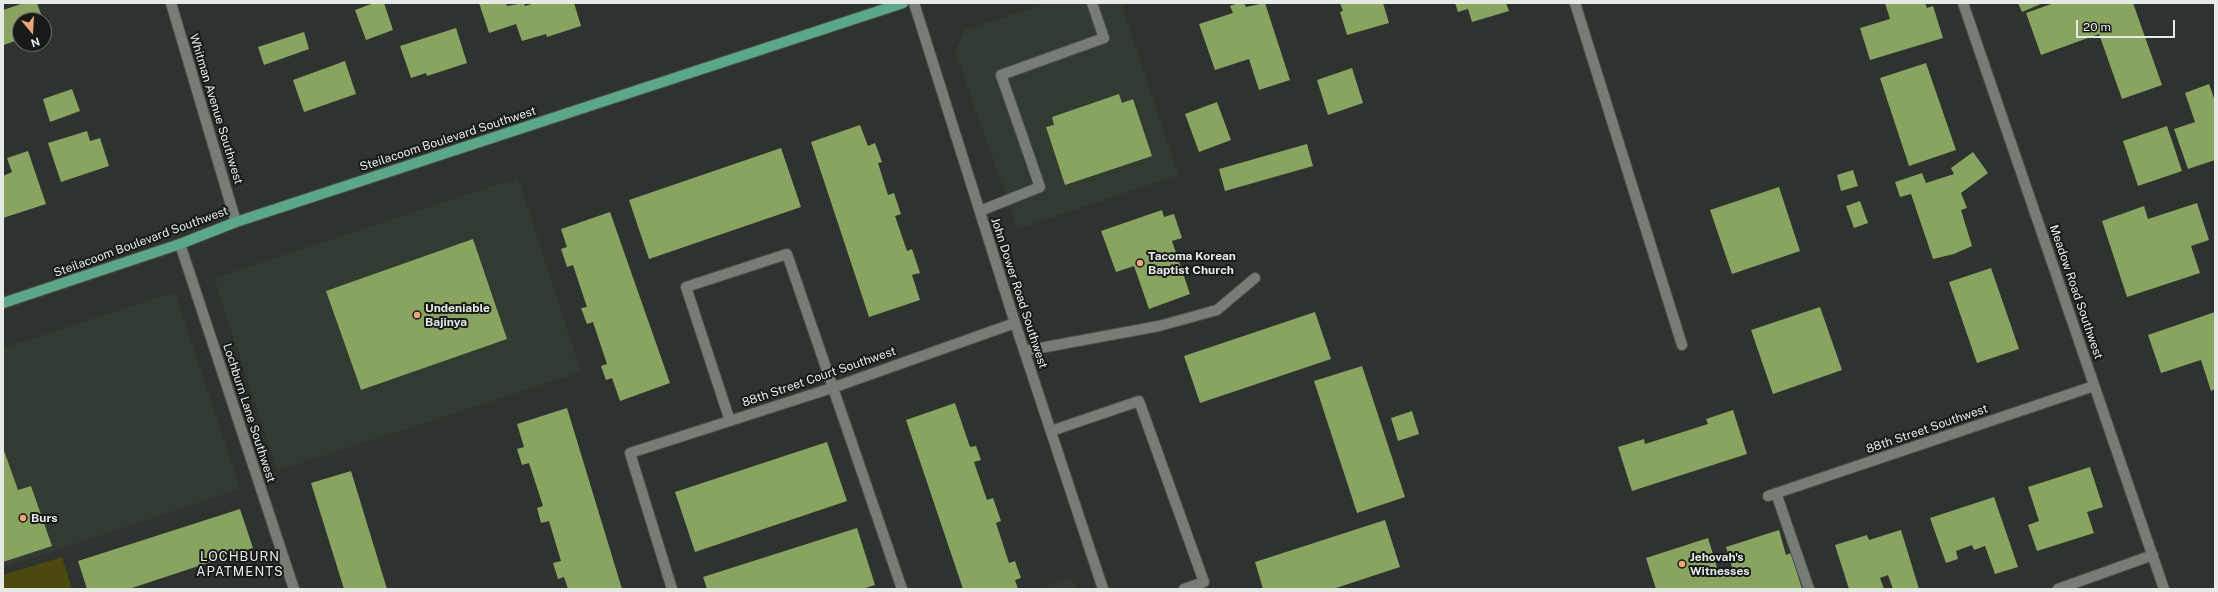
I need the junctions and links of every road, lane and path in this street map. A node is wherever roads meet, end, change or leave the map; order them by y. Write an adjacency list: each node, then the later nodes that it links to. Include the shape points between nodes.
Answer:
1 (171, 3): 8 (street, Whitman Avenue Southwest)
2 (903, 3): 8 (main road, Steilacoom Boulevard Southwest)
3 (914, 3): 7 (street, John Dower Road Southwest)
4 (1092, 3): 7 (street, via 1104,38 1002,75 1040,187)
5 (1575, 3): 13 (street)
6 (1963, 3): 15 (street, Meadow Road Southwest)
7 (980, 211): 12 (street, John Dower Road Southwest)
8 (236, 222): 9 (main road, Steilacoom Boulevard Southwest)
9 (180, 244): 11 (main road, Steilacoom Boulevard Southwest); 20 (street, Lochburn Lane Southwest)
10 (1255, 278): 14 (street, via 1217,310 1159,326)
11 (3, 304)
12 (1015, 323): 14 (street, John Dower Road Southwest); 16 (street, 88th Street Court Southwest)
13 (1682, 345)
14 (1024, 351): 18 (street, John Dower Road Southwest)
15 (2094, 386): 19 (street, Meadow Road Southwest); 25 (street, 88th Street Southwest, via 1772,494)
16 (832, 388): 17 (street, 88th Street Court Southwest); 17 (street, via 787,254 686,287); 22 (street)
17 (730, 421): 21 (street, 88th Street Court Southwest, via 630,452)
18 (1051, 431): 23 (street, John Dower Road Southwest); 24 (street, via 1139,401 1204,582)
19 (2152, 555): 26 (street); 27 (street, Meadow Road Southwest)
20 (294, 589)
21 (672, 589)
22 (902, 589)
23 (1103, 589)
24 (1184, 589)
25 (1809, 589)
26 (2058, 589)
27 (2164, 589)

